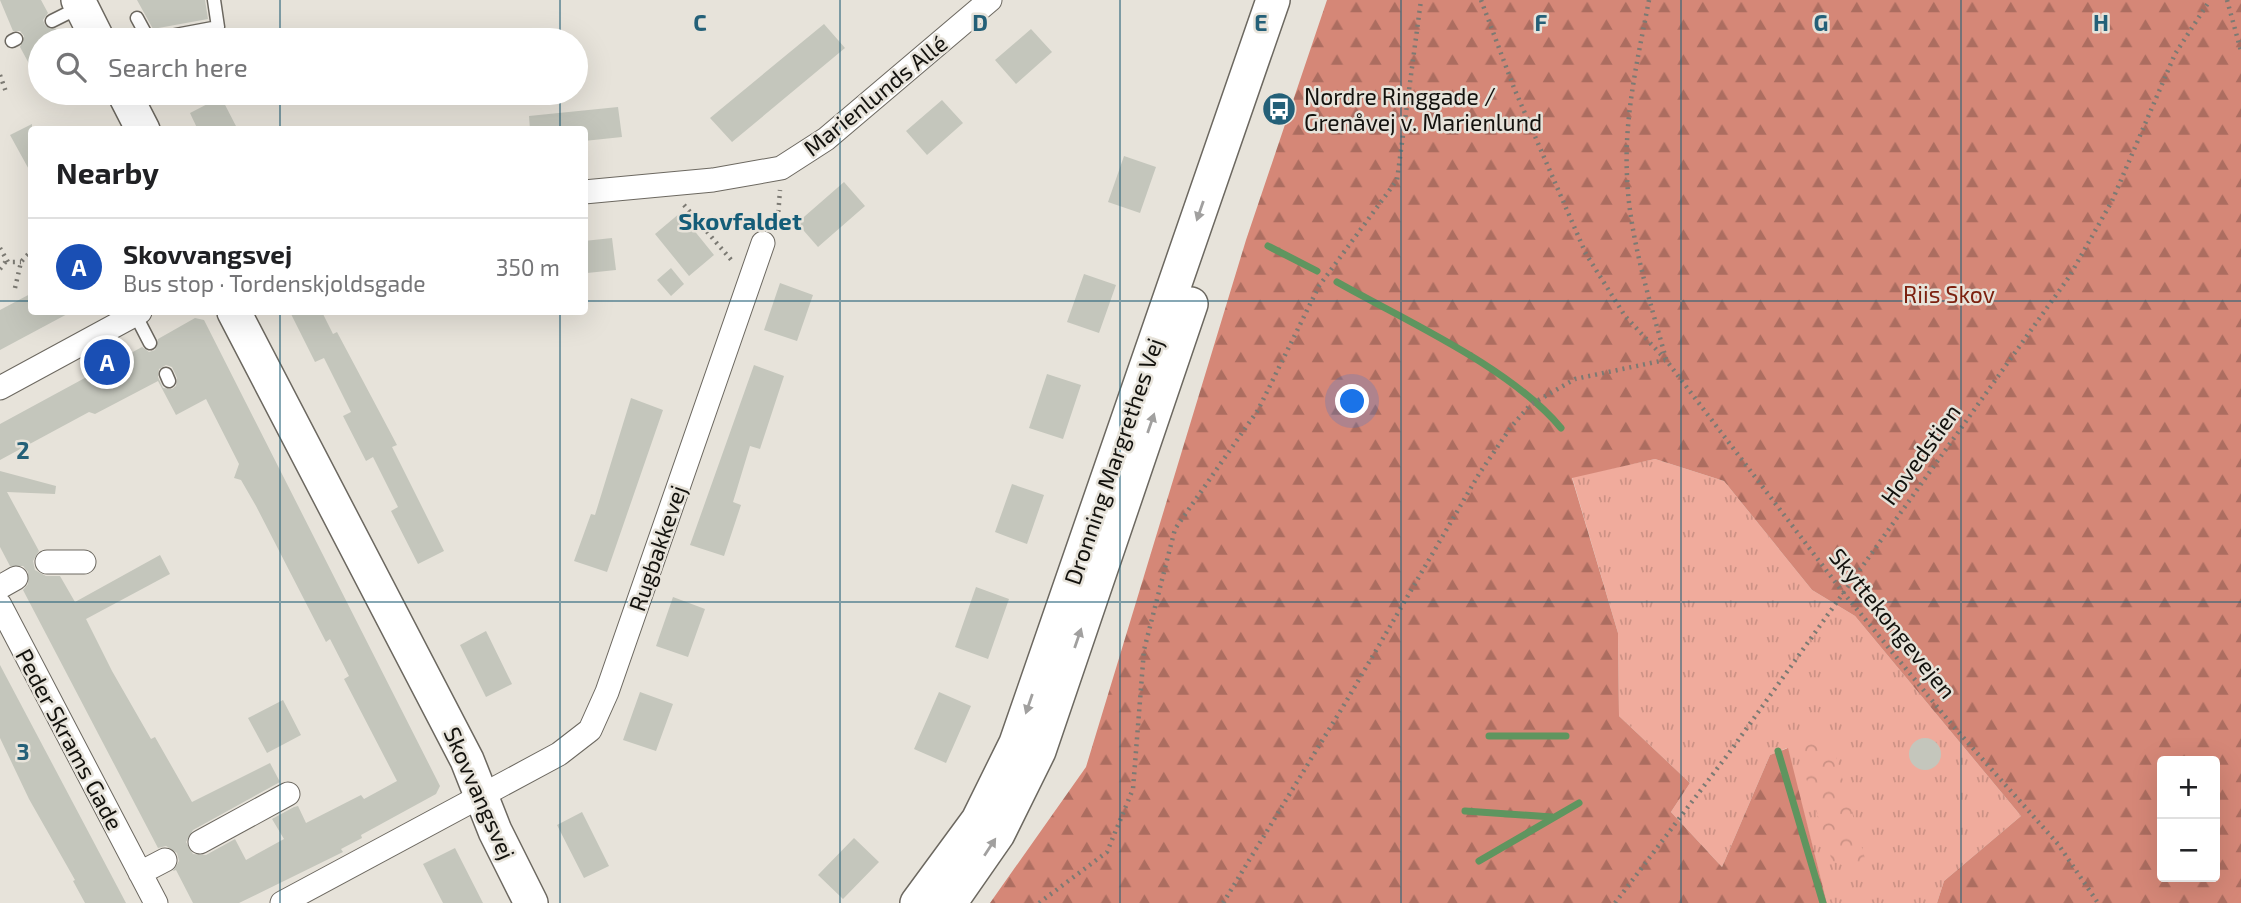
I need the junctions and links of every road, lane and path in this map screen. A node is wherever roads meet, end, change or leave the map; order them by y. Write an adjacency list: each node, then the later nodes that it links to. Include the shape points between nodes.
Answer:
1 (214, 0): 14 (lane, via 218,27)
2 (990, 0): 20 (street, Marienlunds Allé, via 826,139)
3 (1273, 0): 49 (street, Dronning Margrethes Vej, one-way to 49, via 1016,743 978,820)
4 (1294, 0): 50 (street, Dronning Margrethes Vej, one-way to 4, via 998,834 1039,751)
5 (1421, 0): 51 (path, via 1397,180 1319,286 1258,410 1175,529 1143,650 1133,789 1107,852)
6 (1481, 0): 35 (path, Skyttekongevejen, via 1587,254 1625,316)
7 (1649, 0): 35 (path, via 1629,106 1627,177 1642,270)
8 (2210, 0): 39 (path, Hovedstien, via 2175,54 2112,201 2069,277)
9 (2227, 0): 15 (path)
10 (71, 9): 12 (street)
11 (137, 18): 13 (lane)
12 (88, 28)
13 (142, 28)
14 (213, 28)
15 (2241, 51)
16 (0, 75): 17 (path)
17 (6, 92)
18 (130, 105): 19 (street)
19 (141, 126)
20 (781, 168): 21 (street, Marienlunds Allé); 23 (path, via 778,217)
21 (666, 184): 22 (street, Marienlunds Allé); 29 (path)
22 (588, 192)
23 (763, 243): 29 (street, Rugbakkevej)
24 (0, 248): 26 (path)
25 (28, 254): 27 (path)
26 (7, 259): 27 (path); 28 (path)
27 (21, 262): 30 (path)
28 (0, 269)
29 (750, 281): 42 (street, Rugbakkevej, via 600,711 576,743)
30 (15, 288)
31 (133, 315): 36 (street)
32 (138, 315): 34 (lane)
33 (236, 315): 42 (street, Skovvangsvej, via 467,760)
34 (150, 343)
35 (1666, 360): 39 (path, Skyttekongevejen); 52 (path, via 1575,379 1530,405 1511,427)
36 (0, 388)
37 (47, 562): 38 (street)
38 (84, 562)
39 (1842, 591): 53 (path, Hovedstien, via 1729,753); 54 (path, Skyttekongevejen, via 2057,844)
40 (0, 605): 45 (street, Peder Skrams Gade)
41 (289, 794): 43 (street)
42 (480, 796): 47 (street, Rugbakkevej); 48 (street, Skovvangsvej)
43 (200, 842)
44 (165, 860): 45 (street)
45 (140, 873): 46 (street, Peder Skrams Gade)
46 (156, 903)
47 (282, 903)
48 (531, 903)
49 (917, 903)
50 (950, 903)
51 (1039, 903)
52 (1223, 903)
53 (1615, 903)
54 (2098, 903)

